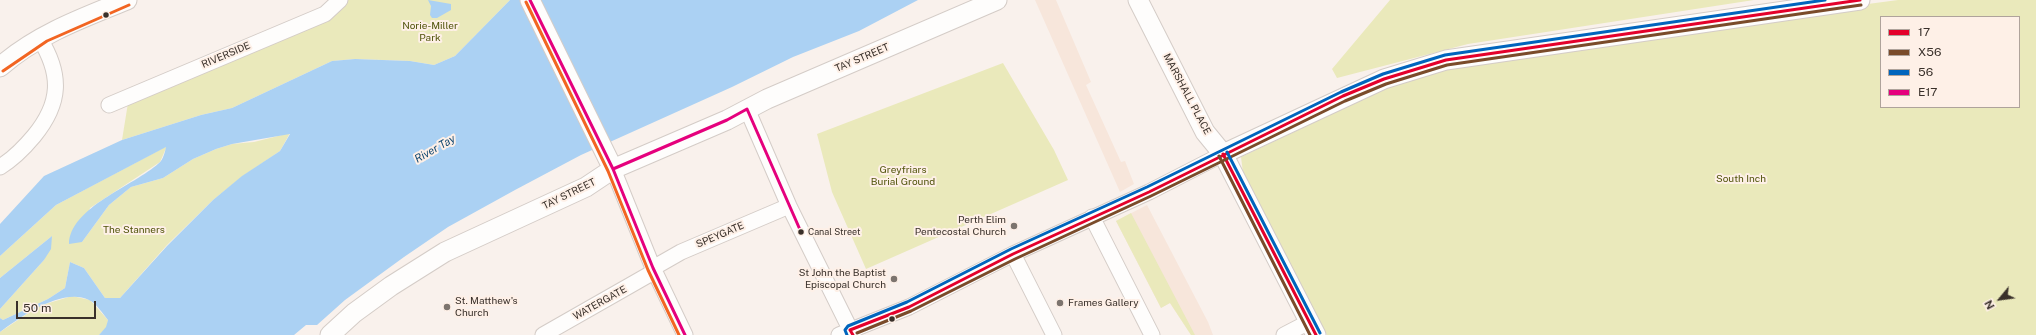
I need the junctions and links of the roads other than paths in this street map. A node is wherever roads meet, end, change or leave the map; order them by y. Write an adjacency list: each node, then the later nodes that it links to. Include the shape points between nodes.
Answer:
1 (127, 0): 7 (main road, via 68,24)
2 (340, 0): 9 (street, RIVERSIDE, via 325,14)
3 (530, 0): 12 (main road)
4 (997, 0): 10 (main road, TAY STREET)
5 (1138, 0): 11 (main road, MARSHALL PLACE, via 1205,132)
6 (1860, 0): 11 (main road, via 1446,60 1384,78)
7 (40, 39): 8 (main road); 13 (street, via 54,70 56,94 52,107 45,122 27,144)
8 (0, 67)
9 (109, 105)
10 (747, 109): 12 (main road, TAY STREET, via 727,120); 14 (street)
11 (1223, 154): 15 (street, via 1149,192); 18 (main road, MARSHALL PLACE)
12 (609, 161): 17 (street); 20 (main road, TAY STREET, via 586,187 445,252 391,286 354,313)
13 (0, 167)
14 (788, 206): 17 (street, SPEYGATE, via 681,252); 19 (street)
15 (1092, 217): 16 (street); 24 (street)
16 (1012, 254): 19 (street, via 909,307); 23 (street)
17 (653, 268): 21 (street, WATERGATE, via 650,274); 22 (street)
18 (1312, 328): 25 (street)
19 (847, 333)
20 (330, 335)
21 (543, 335)
22 (685, 335)
23 (1054, 335)
24 (1152, 335)
25 (1284, 335)

